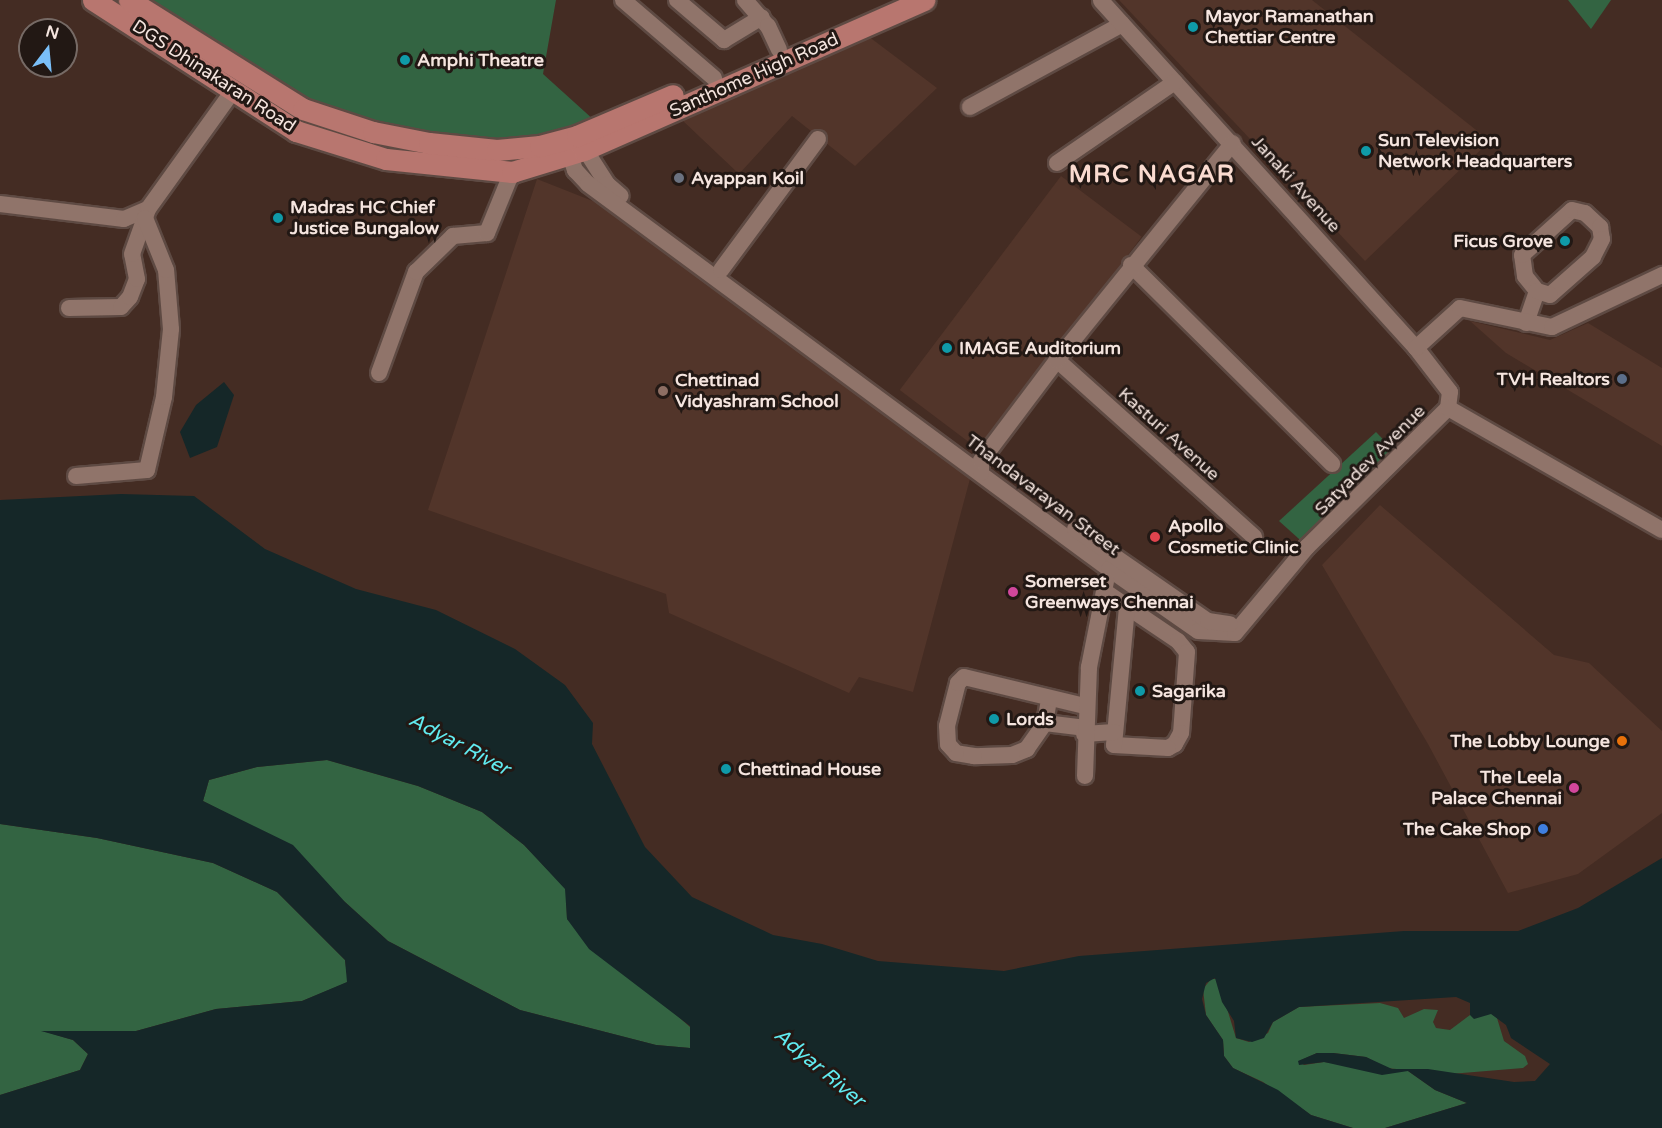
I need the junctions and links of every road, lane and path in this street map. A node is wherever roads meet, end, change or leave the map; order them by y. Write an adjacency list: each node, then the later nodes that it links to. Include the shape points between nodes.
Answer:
1 (93, 0): 14 (main road, DGS Dhinakaran Road)
2 (129, 0): 18 (main road, DGS Dhinakaran Road, via 303,109 373,132 497,150)
3 (623, 0): 12 (street)
4 (677, 0): 9 (street, via 724,40)
5 (746, 0): 9 (street)
6 (892, 0): 11 (main road, Santhome High Road)
7 (924, 0): 18 (main road, Santhome High Road)
8 (1101, 0): 10 (street, Janaki Avenue)
9 (762, 17): 11 (street)
10 (1122, 24): 13 (street, Janaki Avenue); 15 (street)
11 (778, 51): 12 (main road, Santhome High Road)
12 (714, 78): 18 (main road, Santhome High Road)
13 (1175, 82): 17 (street, Janaki Avenue); 19 (street)
14 (232, 92): 20 (main road, DGS Dhinakaran Road, via 296,131 349,149 446,168); 22 (street)
15 (970, 107)
16 (818, 138): 24 (street)
17 (1233, 143): 23 (street); 29 (street, Janaki Avenue)
18 (574, 145): 20 (main road, DGS Dhinakaran Road); 24 (street, Thandavarayan Street, via 607,184); 30 (street, Thandavarayan Street, via 575,170 588,184)
19 (1057, 163)
20 (512, 172): 32 (street, via 487,232 453,236 416,272)
21 (0, 204): 22 (street, via 124,219)
22 (147, 214): 27 (street, via 132,254 137,279 130,297 121,307); 36 (street, via 166,270 171,329 164,397 147,470)
23 (1131, 265): 31 (street); 34 (street)
24 (721, 270): 30 (street, Thandavarayan Street)
25 (1662, 275): 28 (street, via 1563,324)
26 (1537, 291): 26 (street, via 1525,276 1522,255 1572,210 1585,213 1600,227 1602,239 1593,257 1550,296); 28 (street)
27 (69, 308)
28 (1526, 323): 29 (street, via 1460,308)
29 (1416, 348): 33 (street, Janaki Avenue, via 1448,385)
30 (822, 350): 35 (street, Thandavarayan Street)
31 (1057, 360): 35 (street); 38 (street, Kasturi Avenue)
32 (379, 373)
33 (1450, 404): 37 (street); 42 (street, Satyadev Avenue, via 1307,548)
34 (1332, 464)
35 (981, 467): 39 (street, Thandavarayan Street)
36 (76, 476)
37 (1662, 530)
38 (1254, 537)
39 (1112, 564): 40 (street); 42 (street, Thandavarayan Street, via 1208,621); 43 (street, Thandavarayan Street)
40 (1104, 591): 41 (street); 46 (street)
41 (1127, 608): 44 (street, via 1178,640); 49 (street)
42 (1240, 624): 43 (street, via 1235,633)
43 (1198, 631): 44 (street)
44 (1187, 652): 49 (street, via 1180,733 1175,744 1168,748 1116,748)
45 (1049, 700): 46 (street); 47 (street); 47 (street, via 964,677 958,683 947,726 948,744 956,753 1012,755 1027,750)
46 (1085, 706): 48 (street)
47 (1045, 723): 48 (street)
48 (1084, 731): 49 (street); 50 (street)
49 (1114, 732)
50 (1085, 776)

